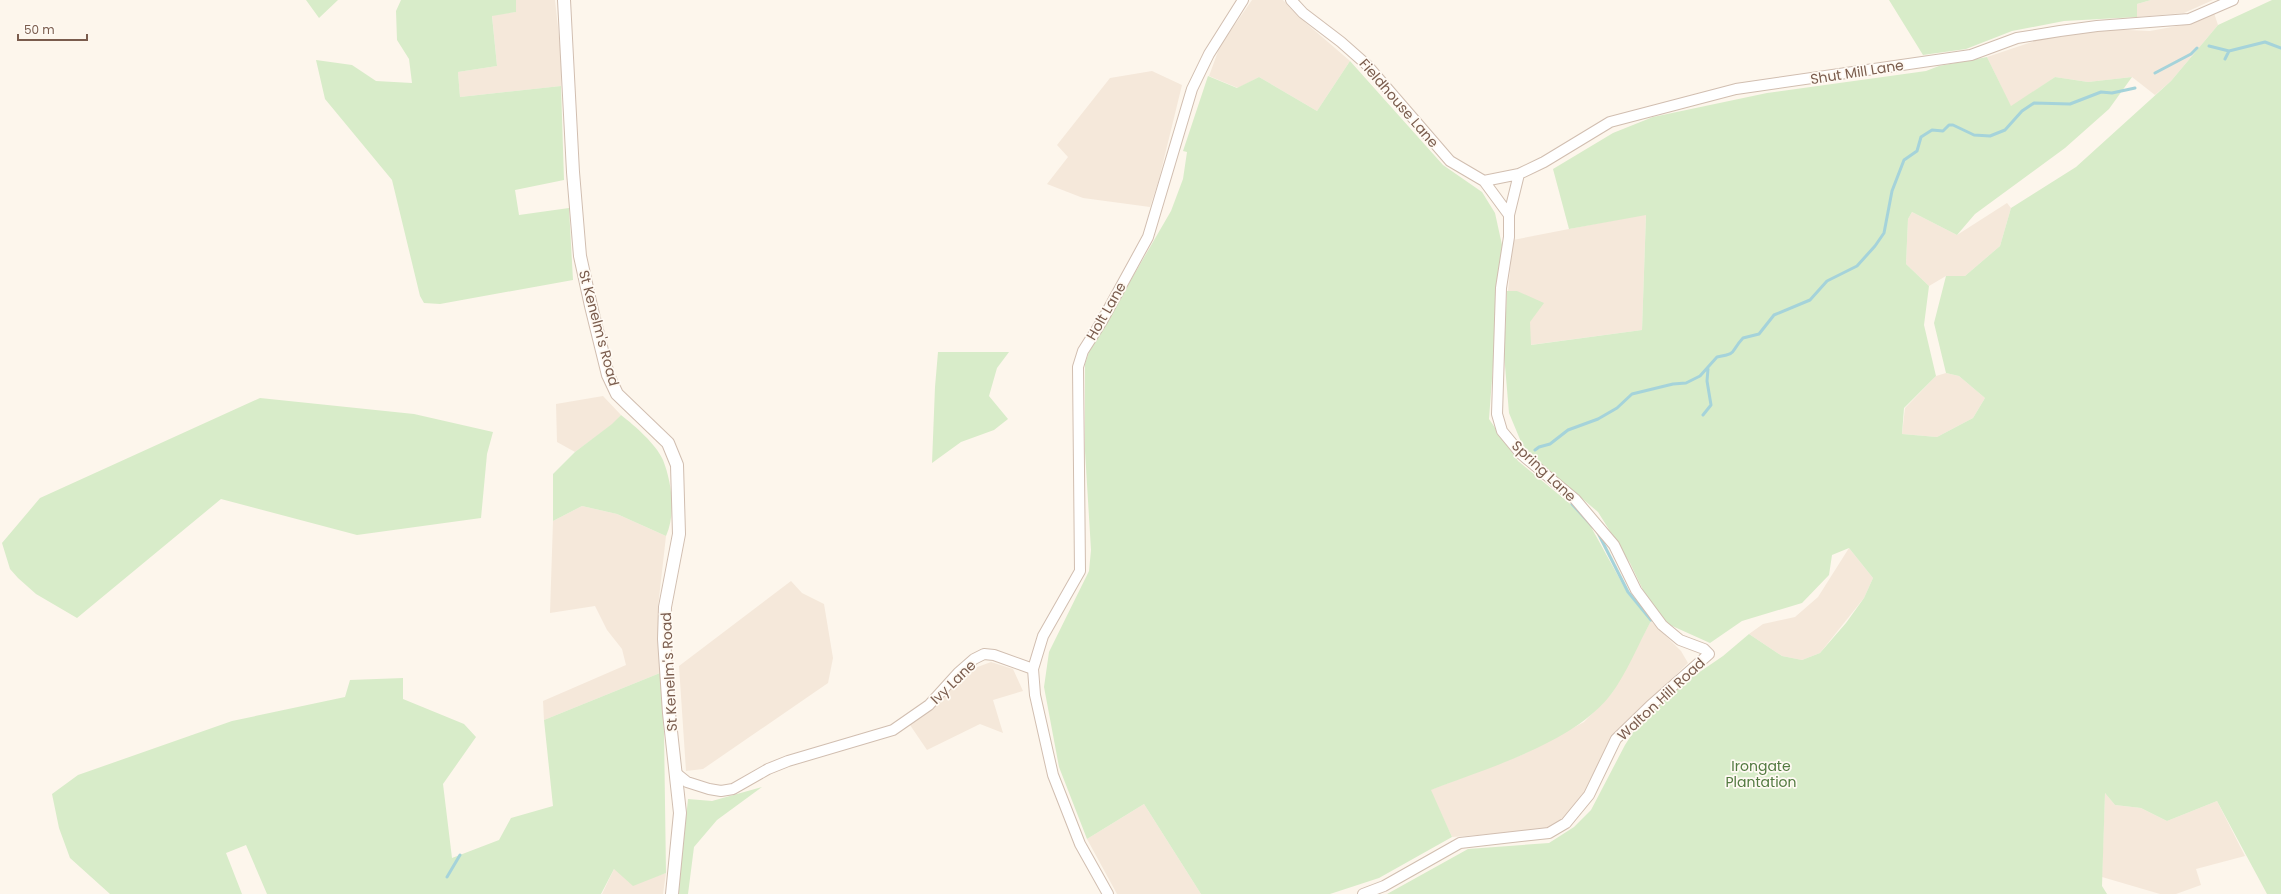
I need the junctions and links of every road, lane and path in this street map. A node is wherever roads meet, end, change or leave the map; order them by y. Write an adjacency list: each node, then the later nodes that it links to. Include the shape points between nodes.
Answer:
1 (564, 0): 10 (street, St Kenelm's Road, via 580,256 592,311 608,374 617,394 668,443 676,465 679,534 665,607 664,639 669,713)
2 (1243, 0): 9 (street, Holt Lane, via 1208,54 1192,89 1148,237 1083,352 1080,362 1077,459 1080,571 1043,636)
3 (1291, 0): 6 (street, Fieldhouse Lane, via 1303,14 1367,65 1450,161)
4 (2233, 0): 5 (street, Shut Mill Lane, via 2190,19 2060,31 2017,38 1971,55 1736,89 1610,122)
5 (1519, 174): 6 (street, Shut Mill Lane); 7 (street, Spring Lane)
6 (1488, 181): 7 (street)
7 (1508, 215): 8 (street, Spring Lane, via 1509,237 1501,288 1497,406 1502,431 1521,454 1575,499 1614,545 1636,590 1662,625 1680,640 1704,649)
8 (1709, 654): 13 (street, Walton Hill Road, via 1616,739 1589,795 1566,824 1549,833 1460,843 1384,886)
9 (1033, 669): 10 (street, Ivy Lane, via 984,654 958,673 929,705 892,730 788,761 733,789 710,789 687,782); 12 (street, via 1035,695 1053,775 1080,844)
10 (677, 774): 11 (street, St Kenelm's Road, via 680,813)
11 (672, 894)
12 (1108, 894)
13 (1363, 894)

